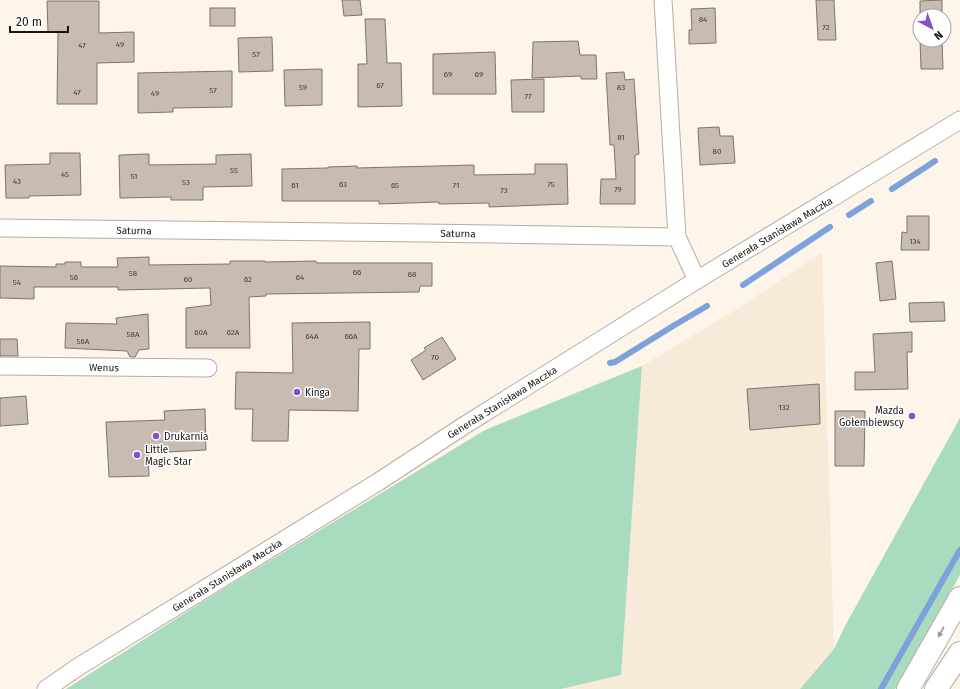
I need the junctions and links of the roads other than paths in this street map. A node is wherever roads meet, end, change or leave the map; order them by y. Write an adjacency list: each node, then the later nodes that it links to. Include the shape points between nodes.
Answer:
1 (663, 0): 4 (street)
2 (960, 120): 5 (street, Generała Stanisława Maczka)
3 (0, 228): 4 (street, Saturna)
4 (677, 237): 5 (street)
5 (697, 280): 10 (street, Generała Stanisława Maczka)
6 (0, 366): 7 (street, Wenus)
7 (208, 368)
8 (960, 598): 11 (highway, one-way to 11)
9 (960, 653): 12 (highway)
10 (46, 689)
11 (908, 689)
12 (936, 689)

